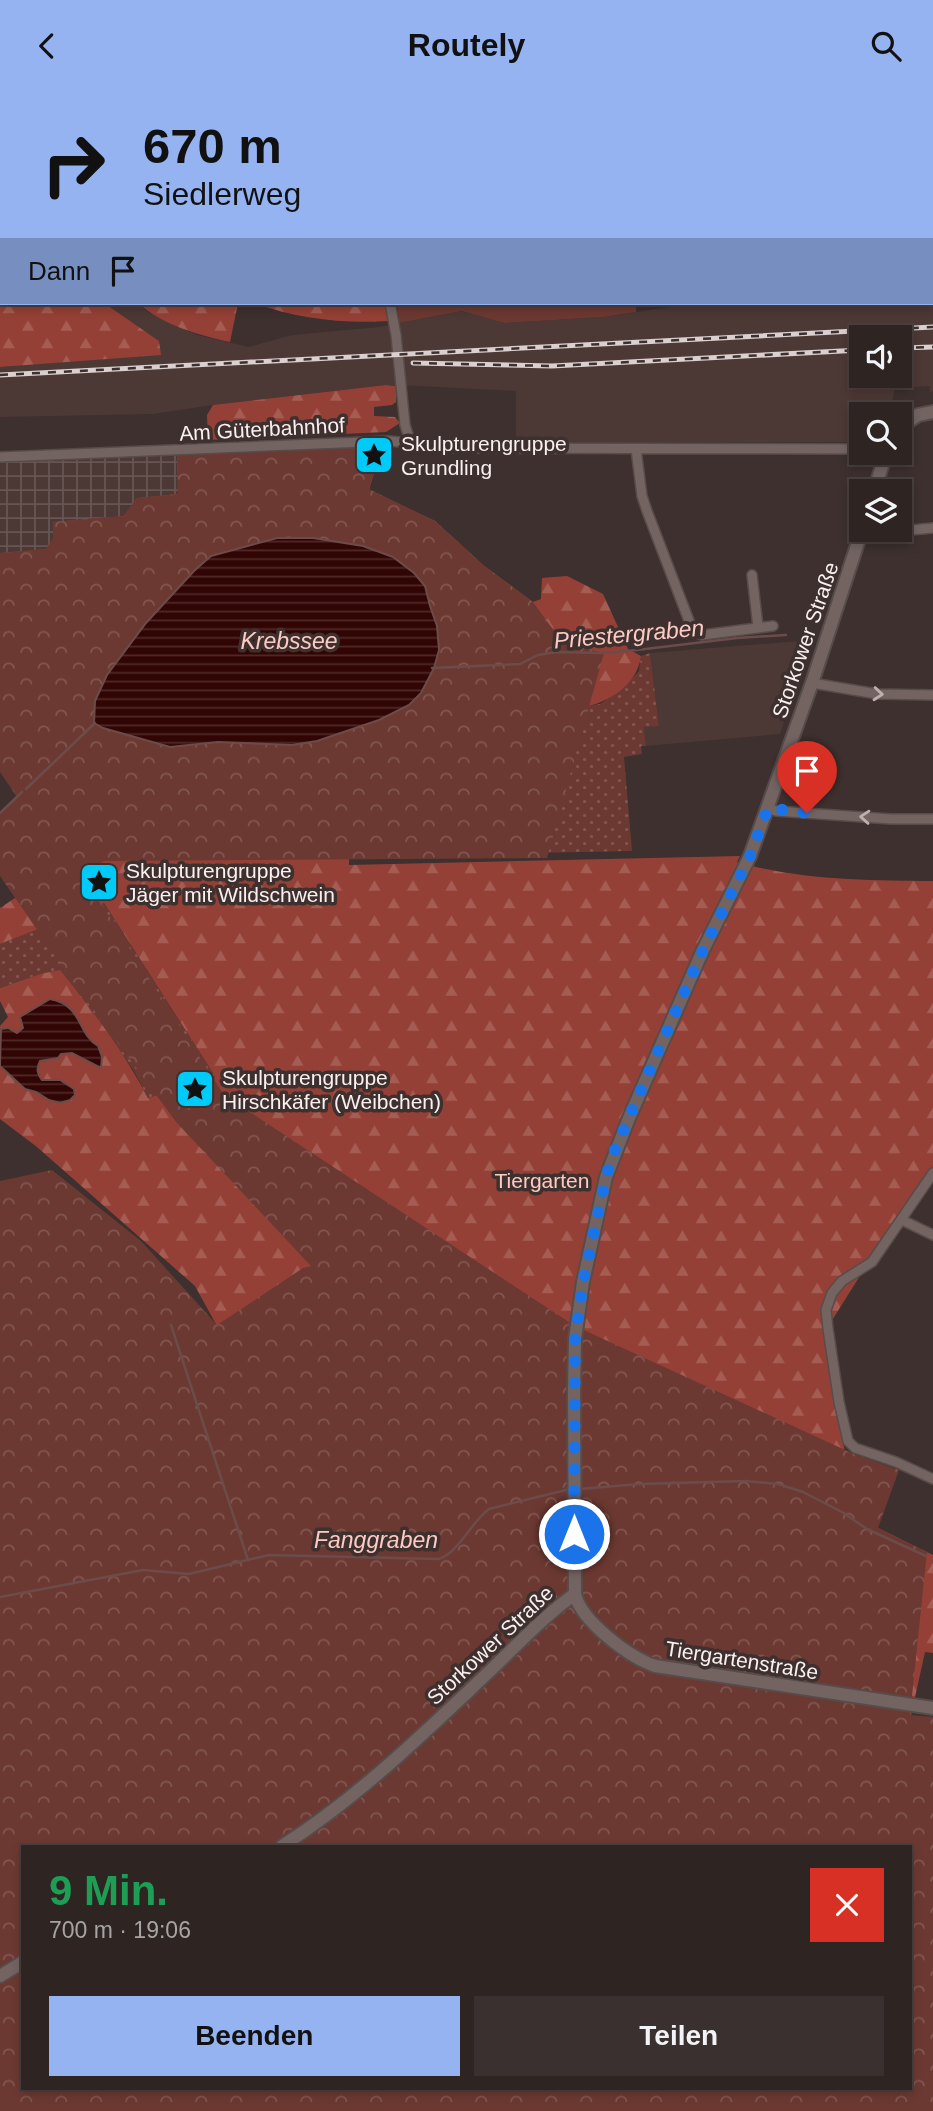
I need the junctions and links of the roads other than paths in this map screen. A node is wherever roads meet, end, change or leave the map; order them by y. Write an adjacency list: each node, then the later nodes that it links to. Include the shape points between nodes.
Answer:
1 (390, 305): 4 (street)
2 (933, 412): 3 (main road)
3 (912, 419)
4 (410, 441): 5 (street, Am Güterbahnhof, via 448,448); 7 (street, Am Güterbahnhof)
5 (636, 449): 6 (street, Am Güterbahnhof); 13 (street, via 642,496 695,632 702,635)
6 (849, 449)
7 (0, 457)
8 (933, 529): 9 (street)
9 (912, 531)
10 (860, 542): 14 (main road, Storkower Straße)
11 (752, 575): 13 (street)
12 (774, 626): 13 (street)
13 (758, 627)
14 (818, 685): 15 (street, one-way to 15, via 877,694); 16 (main road, Storkower Straße)
15 (933, 695)
16 (768, 808): 17 (street, one-way to 16); 22 (main road, Storkower Straße, via 606,1177 575,1339)
17 (933, 819)
18 (933, 1173): 19 (street)
19 (902, 1220): 20 (street); 21 (street, via 872,1262 832,1293 826,1310 828,1329 848,1441 855,1448)
20 (933, 1235)
21 (933, 1479)
22 (575, 1594): 23 (main road, Tiergartenstraße, via 591,1621 626,1650 655,1666); 24 (main road, Storkower Straße, via 374,1778)
23 (933, 1708)
24 (283, 1845)
25 (21, 1963): 26 (main road)
26 (0, 1976)

